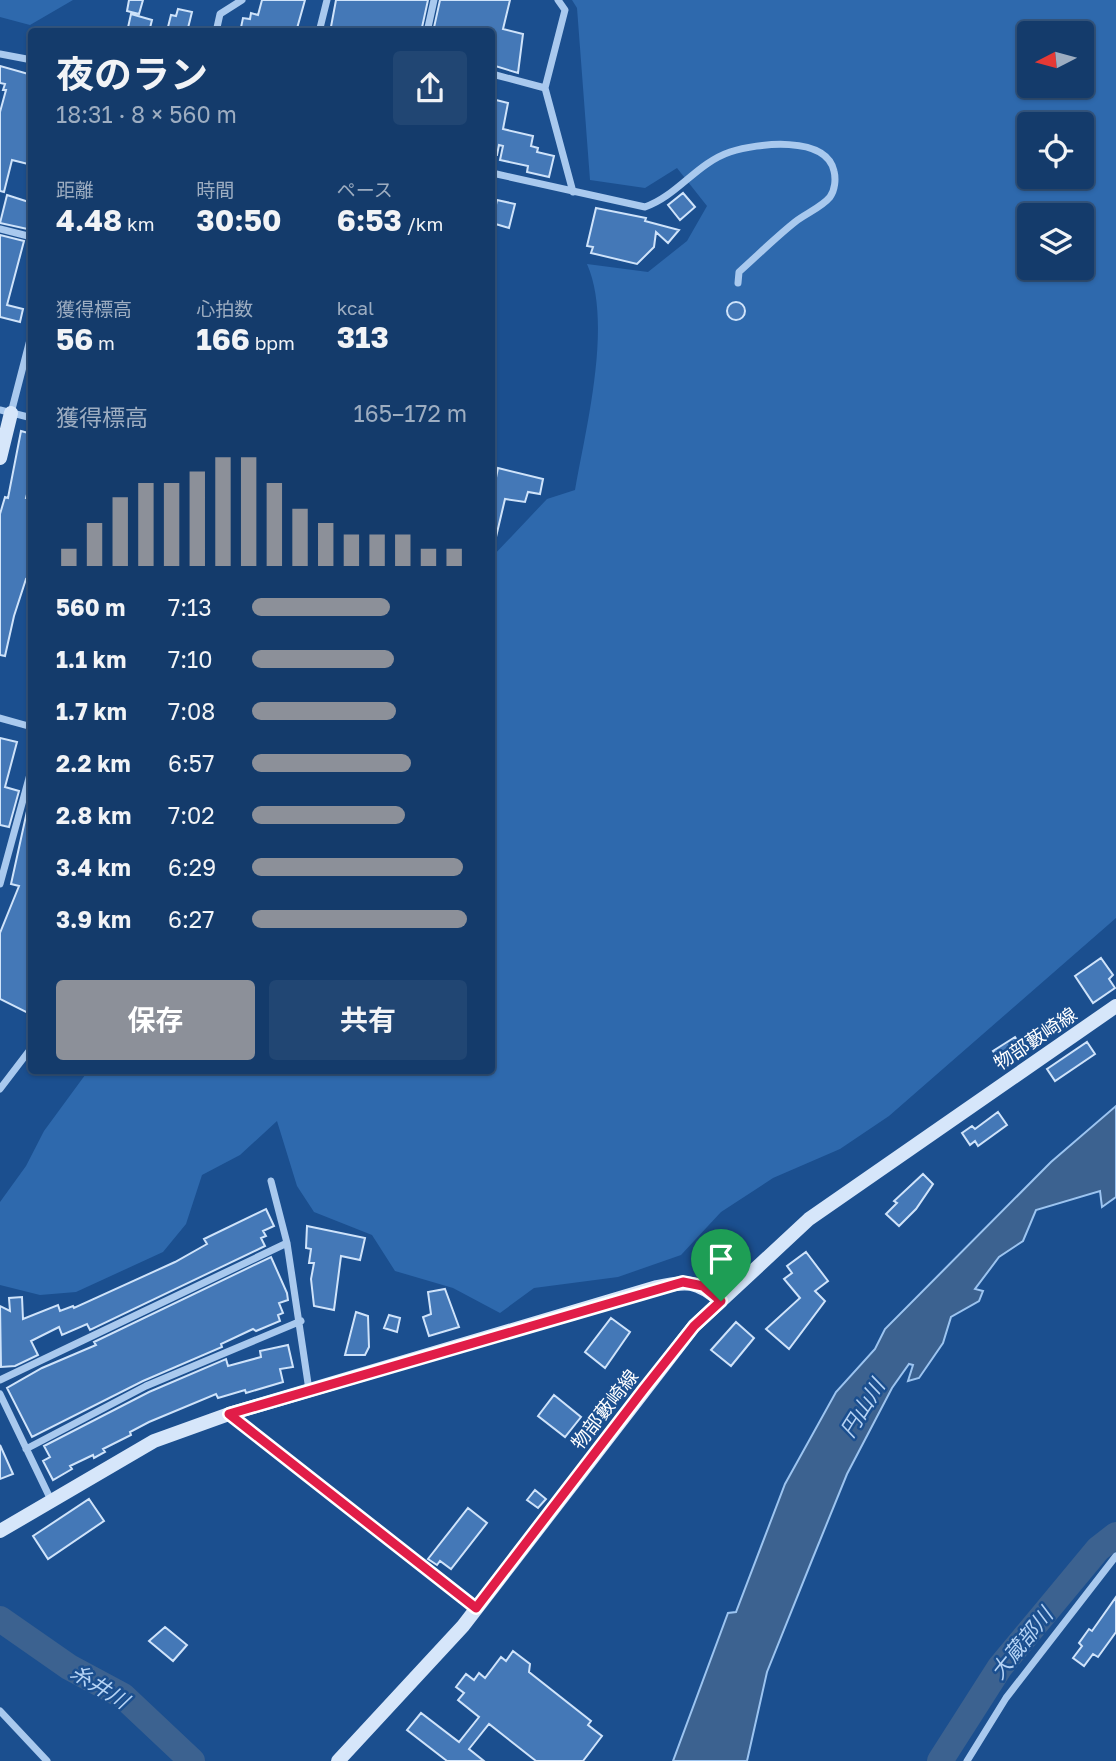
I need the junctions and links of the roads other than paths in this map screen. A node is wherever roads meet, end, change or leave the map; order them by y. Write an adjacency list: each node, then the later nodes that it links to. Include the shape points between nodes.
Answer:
1 (242, 0): 5 (street, via 220,15)
2 (327, 0): 6 (street)
3 (435, 0): 7 (street)
4 (558, 0): 11 (street, via 565,10)
5 (217, 28)
6 (320, 28)
7 (428, 28)
8 (0, 54): 9 (street)
9 (28, 59)
10 (495, 75): 11 (street)
11 (545, 88): 13 (street)
12 (495, 173): 13 (street)
13 (573, 192): 16 (street, via 645,207 727,153 796,145 815,148 834,169 830,197 739,272)
14 (0, 229): 15 (street)
15 (28, 236)
16 (738, 283)
17 (28, 344): 18 (street)
18 (6, 412): 19 (street); 20 (main road)
19 (28, 417)
20 (0, 458)
21 (0, 718): 22 (street)
22 (28, 726)
23 (28, 782): 24 (street)
24 (0, 884)
25 (1116, 1006): 30 (main road, 物部藪崎線, via 809,1219)
26 (28, 1052): 27 (street)
27 (0, 1089)
28 (271, 1181): 29 (street)
29 (287, 1243): 31 (street); 32 (street)
30 (721, 1301): 33 (main road, via 703,1286 683,1282 657,1287); 40 (main road, 物部藪崎線, via 685,1337)
31 (301, 1321): 33 (street); 36 (street, via 146,1386)
32 (0, 1380)
33 (309, 1390): 35 (main road)
34 (0, 1394): 36 (street)
35 (229, 1414): 37 (main road, via 154,1441); 40 (street)
36 (26, 1449): 37 (street)
37 (51, 1500): 38 (main road)
38 (1, 1530)
39 (1116, 1556): 44 (street, via 1006,1698)
40 (476, 1608): 43 (main road, 物部藪崎線)
41 (0, 1710): 42 (street)
42 (47, 1761)
43 (338, 1761)
44 (967, 1761)

